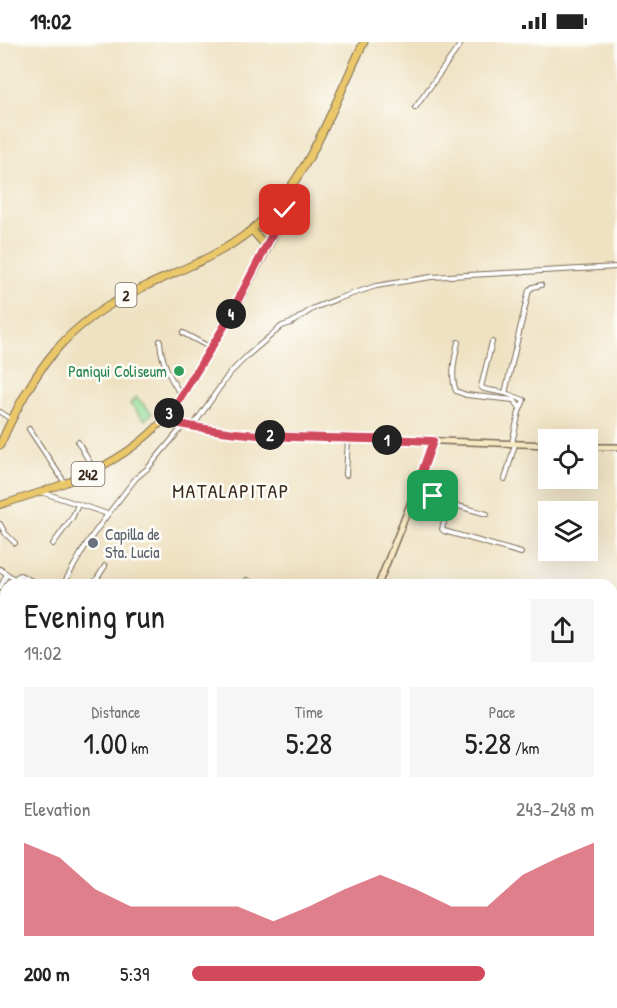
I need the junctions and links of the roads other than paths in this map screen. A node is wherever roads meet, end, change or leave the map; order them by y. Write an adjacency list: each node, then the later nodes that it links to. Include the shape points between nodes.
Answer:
1 (364, 42): 4 (highway, 2)
2 (462, 42): 3 (street)
3 (415, 108)
4 (291, 187): 5 (highway, 2); 6 (main road, 242)
5 (252, 230): 6 (highway); 18 (highway, 2, via 212,256 121,297 84,322 39,370)
6 (267, 248): 13 (main road, 242)
7 (617, 267): 21 (street, via 424,278 376,286 337,299 282,326 247,356 229,374)
8 (541, 285): 14 (street, via 529,290)
9 (183, 333): 13 (street)
10 (160, 341): 15 (street, via 166,368)
11 (458, 342): 16 (street, via 453,371 456,391 514,400)
12 (492, 342): 14 (street, via 481,387)
13 (211, 348): 15 (main road, 242)
14 (505, 393): 16 (street, via 522,398)
15 (181, 396): 19 (main road, 242)
16 (520, 408): 26 (street)
17 (0, 412): 18 (street)
18 (12, 419): 28 (highway, 2)
19 (163, 420): 20 (main road); 31 (main road, 242, via 141,441)
20 (184, 425): 21 (main road); 42 (street)
21 (193, 426): 23 (main road, via 246,434)
22 (29, 429): 34 (street)
23 (348, 439): 24 (main road); 32 (street)
24 (433, 441): 26 (main road); 35 (main road)
25 (78, 442): 31 (street)
26 (513, 443): 27 (main road); 33 (street)
27 (538, 444)
28 (0, 445)
29 (598, 447): 30 (main road)
30 (617, 447)
31 (94, 470): 34 (main road, 242)
32 (346, 475)
33 (505, 479)
34 (65, 484): 36 (main road, 242)
35 (416, 489): 37 (street); 41 (main road)
36 (41, 492): 39 (main road, 242); 40 (street)
37 (433, 496)
38 (438, 498): 43 (street)
39 (0, 505)
40 (78, 506): 42 (street); 46 (street)
41 (409, 507): 47 (street, via 443,515 444,531); 57 (main road)
42 (108, 514): 55 (street)
43 (487, 514)
44 (0, 524): 45 (street)
45 (15, 543)
46 (53, 544)
47 (521, 553)
48 (105, 566): 56 (street)
49 (0, 569): 50 (street)
50 (7, 574): 51 (street); 52 (street)
51 (4, 579)
52 (14, 579)
53 (14, 579): 54 (street, via 20,575)
54 (28, 579)
55 (66, 579)
56 (97, 579)
57 (380, 579)

